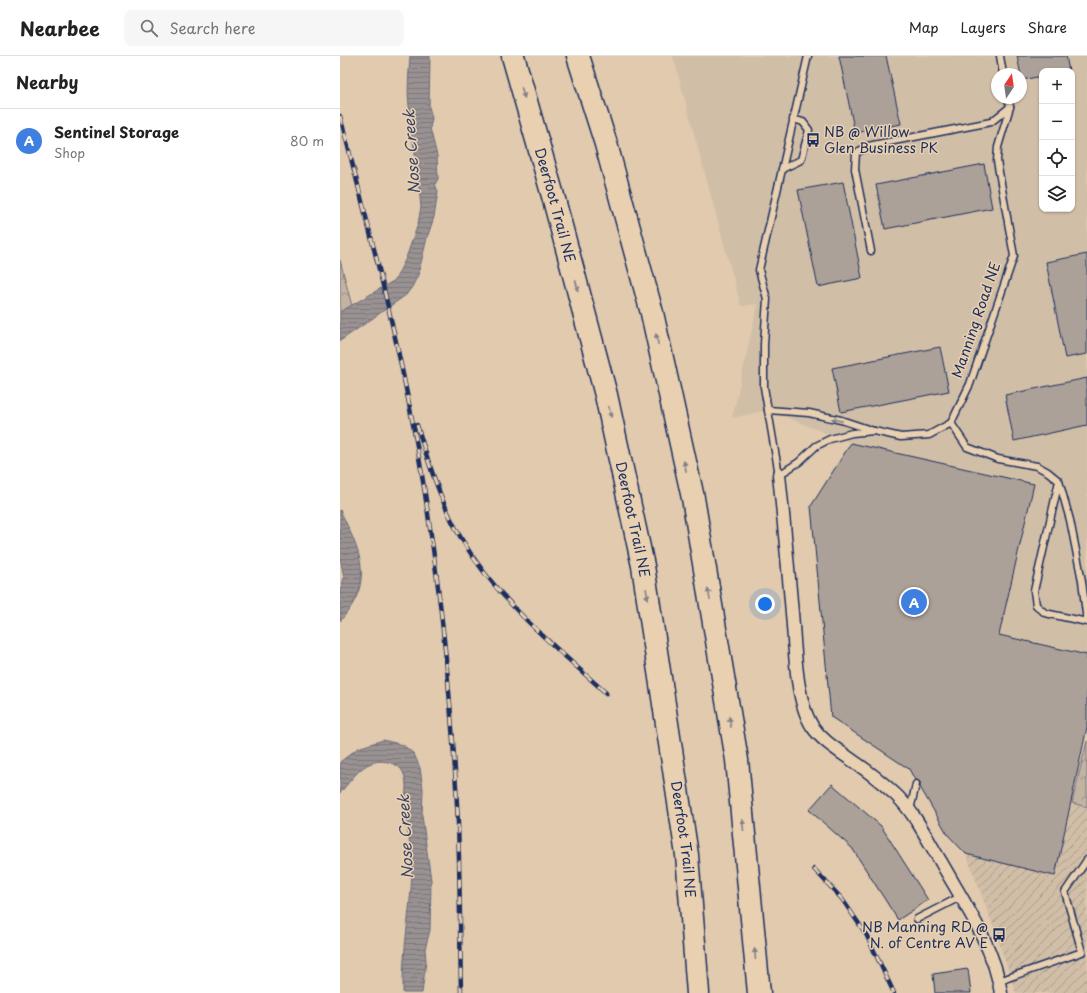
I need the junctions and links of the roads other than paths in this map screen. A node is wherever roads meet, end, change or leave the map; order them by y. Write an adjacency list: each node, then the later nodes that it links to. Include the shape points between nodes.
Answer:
1 (513, 56): 18 (highway, Deerfoot Trail NE, one-way to 18, via 608,403 643,566)
2 (578, 56): 25 (highway, one-way to 2, via 737,760 693,498 652,312 606,144)
3 (808, 56): 8 (lane)
4 (1000, 56): 5 (lane)
5 (1003, 68)
6 (1009, 104): 7 (lane, Manning Road NE)
7 (1010, 107): 10 (lane, via 991,122 868,146 856,153 855,168); 12 (lane, Manning Road NE, via 998,147 997,161 1014,256 970,384)
8 (793, 119): 9 (lane); 9 (lane, via 803,122 809,130 801,160)
9 (782, 170): 11 (lane, via 758,270 767,299 763,365)
10 (871, 251)
11 (768, 410): 13 (lane, one-way to 11, via 809,413); 14 (lane)
12 (951, 423): 13 (lane, via 929,435 901,437); 15 (lane, via 967,447 998,459 1037,466)
13 (874, 431): 14 (lane, via 830,439 816,446 799,462)
14 (779, 475): 17 (street, via 796,662 806,713 812,725 827,742 870,773)
15 (1059, 481): 15 (lane, via 1034,591 1036,605 1045,613 1087,622 1070,520)
16 (916, 784): 17 (lane)
17 (910, 810): 20 (street)
18 (687, 856): 23 (highway); 24 (highway, Deerfoot Trail NE)
19 (1087, 860): 22 (lane, via 1065,892 1082,952)
20 (960, 897): 21 (lane); 22 (street, via 988,950)
21 (917, 919)
22 (1000, 987)
23 (686, 993)
24 (698, 993)
25 (759, 993)

